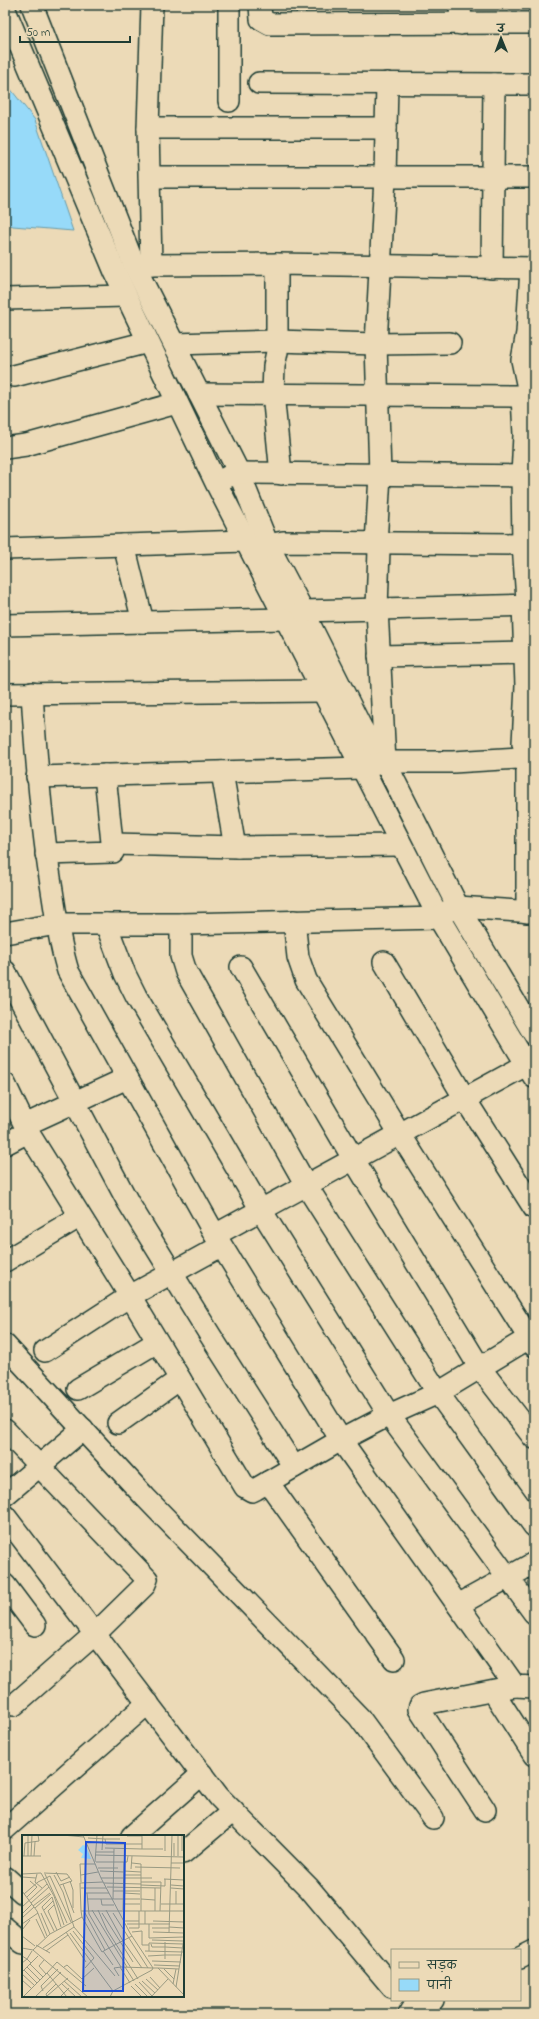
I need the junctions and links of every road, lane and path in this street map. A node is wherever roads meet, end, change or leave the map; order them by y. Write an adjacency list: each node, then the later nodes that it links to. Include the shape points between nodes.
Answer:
1 (32, 5): 21 (street)
2 (152, 5): 13 (street)
3 (229, 5): 12 (street)
4 (260, 5): 6 (street, via 261,19 270,24)
5 (5, 10): 21 (street)
6 (460, 14): 7 (street)
7 (534, 23)
8 (259, 83): 9 (street)
9 (387, 83): 10 (street); 14 (street)
10 (494, 84): 11 (street); 16 (street)
11 (534, 84)
12 (229, 102)
13 (148, 128): 14 (street); 15 (street)
14 (386, 128): 18 (street)
15 (150, 177): 18 (street); 21 (street)
16 (494, 177): 17 (street); 18 (street); 22 (street)
17 (534, 177)
18 (385, 178): 20 (street)
19 (277, 264): 20 (street); 21 (street); 26 (street)
20 (381, 266): 22 (street); 30 (street)
21 (130, 267): 24 (street); 29 (street)
22 (492, 268): 23 (street)
23 (532, 268): 32 (street, via 527,334 522,360)
24 (126, 296): 25 (street); 27 (street)
25 (5, 299)
26 (276, 341): 29 (street); 30 (street); 34 (street)
27 (148, 342): 31 (street); 36 (street)
28 (450, 343): 30 (street)
29 (174, 344): 33 (street)
30 (376, 344): 35 (street)
31 (14, 376)
32 (528, 391): 35 (street); 37 (street)
33 (199, 394): 34 (street); 42 (street)
34 (273, 394): 35 (street); 39 (street)
35 (377, 395): 40 (street)
36 (177, 403): 38 (street, via 26,445); 42 (street)
37 (529, 435): 41 (street)
38 (5, 448)
39 (281, 474): 40 (street); 42 (street)
40 (380, 475): 41 (street); 44 (street)
41 (528, 476): 43 (street)
42 (226, 478): 46 (street)
43 (528, 542): 44 (street); 48 (street)
44 (376, 544): 46 (street, via 283,542); 49 (street, via 379,549)
45 (124, 545): 46 (street); 47 (street); 51 (street)
46 (257, 548): 50 (street)
47 (5, 549)
48 (528, 605): 49 (street); 53 (street)
49 (377, 609): 50 (street); 54 (street)
50 (294, 615): 51 (street); 56 (street, via 319,661)
51 (142, 622): 52 (street)
52 (5, 625)
53 (529, 653): 54 (street); 55 (street)
54 (379, 656): 60 (street)
55 (530, 686): 59 (street, via 523,743)
56 (332, 692): 57 (street); 60 (street); 61 (street)
57 (32, 693): 58 (street); 64 (street)
58 (5, 694)
59 (530, 757): 60 (street, via 453,762); 65 (street)
60 (385, 762): 61 (street); 70 (street)
61 (362, 768): 62 (street); 67 (street)
62 (222, 772): 63 (street); 68 (street, via 234,842)
63 (105, 775): 64 (street); 66 (street)
64 (37, 777): 69 (street)
65 (530, 832): 71 (street)
66 (113, 844): 68 (street); 69 (street, via 113,852)
67 (401, 845): 68 (street); 70 (street)
68 (238, 847)
69 (46, 854): 73 (street)
70 (448, 912): 71 (street); 72 (street); 80 (street); 81 (street)
71 (530, 912)
72 (294, 921): 75 (street); 87 (street, via 298,957 306,980)
73 (57, 924): 74 (street); 76 (street); 82 (street, via 68,971)
74 (106, 924): 75 (street); 92 (street, via 136,996)
75 (181, 924): 90 (street, via 181,956 186,972)
76 (5, 933)
77 (384, 962): 84 (street)
78 (241, 967): 89 (street)
79 (5, 971): 85 (street)
80 (534, 1034)
81 (530, 1071): 84 (street)
82 (127, 1078): 85 (street); 94 (street)
83 (5, 1084): 86 (street)
84 (465, 1099): 87 (street); 91 (street)
85 (75, 1103): 86 (street); 96 (street, via 128,1202)
86 (27, 1129): 88 (street); 93 (street)
87 (400, 1134): 89 (street); 98 (street)
88 (5, 1144)
89 (354, 1160): 90 (street); 102 (street)
90 (306, 1185): 92 (street); 105 (street)
91 (534, 1208)
92 (261, 1210): 94 (street); 106 (street)
93 (80, 1217): 95 (street); 97 (street)
94 (218, 1241): 96 (street); 111 (street)
95 (5, 1261)
96 (171, 1272): 97 (street); 113 (street)
97 (130, 1296): 99 (street); 101 (street)
98 (532, 1340): 102 (street)
99 (157, 1342): 103 (street); 104 (street)
100 (7, 1350): 108 (street)
101 (45, 1351)
102 (480, 1368): 105 (street); 110 (street)
103 (180, 1379): 107 (street); 114 (street, via 245,1487 252,1490)
104 (78, 1389)
105 (438, 1393): 106 (street); 117 (street)
106 (389, 1415): 111 (street); 119 (street)
107 (118, 1423)
108 (83, 1429): 112 (street); 134 (street, via 359,1717)
109 (5, 1430): 112 (street)
110 (534, 1438)
111 (341, 1440): 113 (street); 121 (street)
112 (38, 1467): 115 (street); 124 (street, via 147,1579 144,1586)
113 (294, 1467): 114 (street)
114 (268, 1482): 125 (street)
115 (5, 1495)
116 (5, 1516): 124 (street)
117 (534, 1526)
118 (534, 1563): 119 (street)
119 (507, 1578): 121 (street); 122 (street)
120 (5, 1584): 123 (street)
121 (458, 1605): 126 (street)
122 (534, 1613)
123 (35, 1625)
124 (95, 1634): 128 (street); 129 (street)
125 (394, 1659)
126 (525, 1686): 127 (street)
127 (493, 1691): 130 (street); 132 (street, via 424,1704 419,1709)
128 (148, 1703): 131 (street); 135 (street)
129 (14, 1705)
130 (534, 1755)
131 (202, 1774): 133 (street); 136 (street)
132 (485, 1810)
133 (233, 1811): 137 (street); 144 (street, via 309,1888)
134 (433, 1818)
135 (5, 1829)
136 (133, 1835)
137 (184, 1852)
138 (5, 1877): 139 (street)
139 (22, 1892)
140 (5, 1928): 141 (street)
141 (22, 1942)
142 (534, 1951): 143 (street)
143 (521, 1958)
144 (391, 1986)
145 (430, 2001): 146 (street)
146 (408, 2008)

